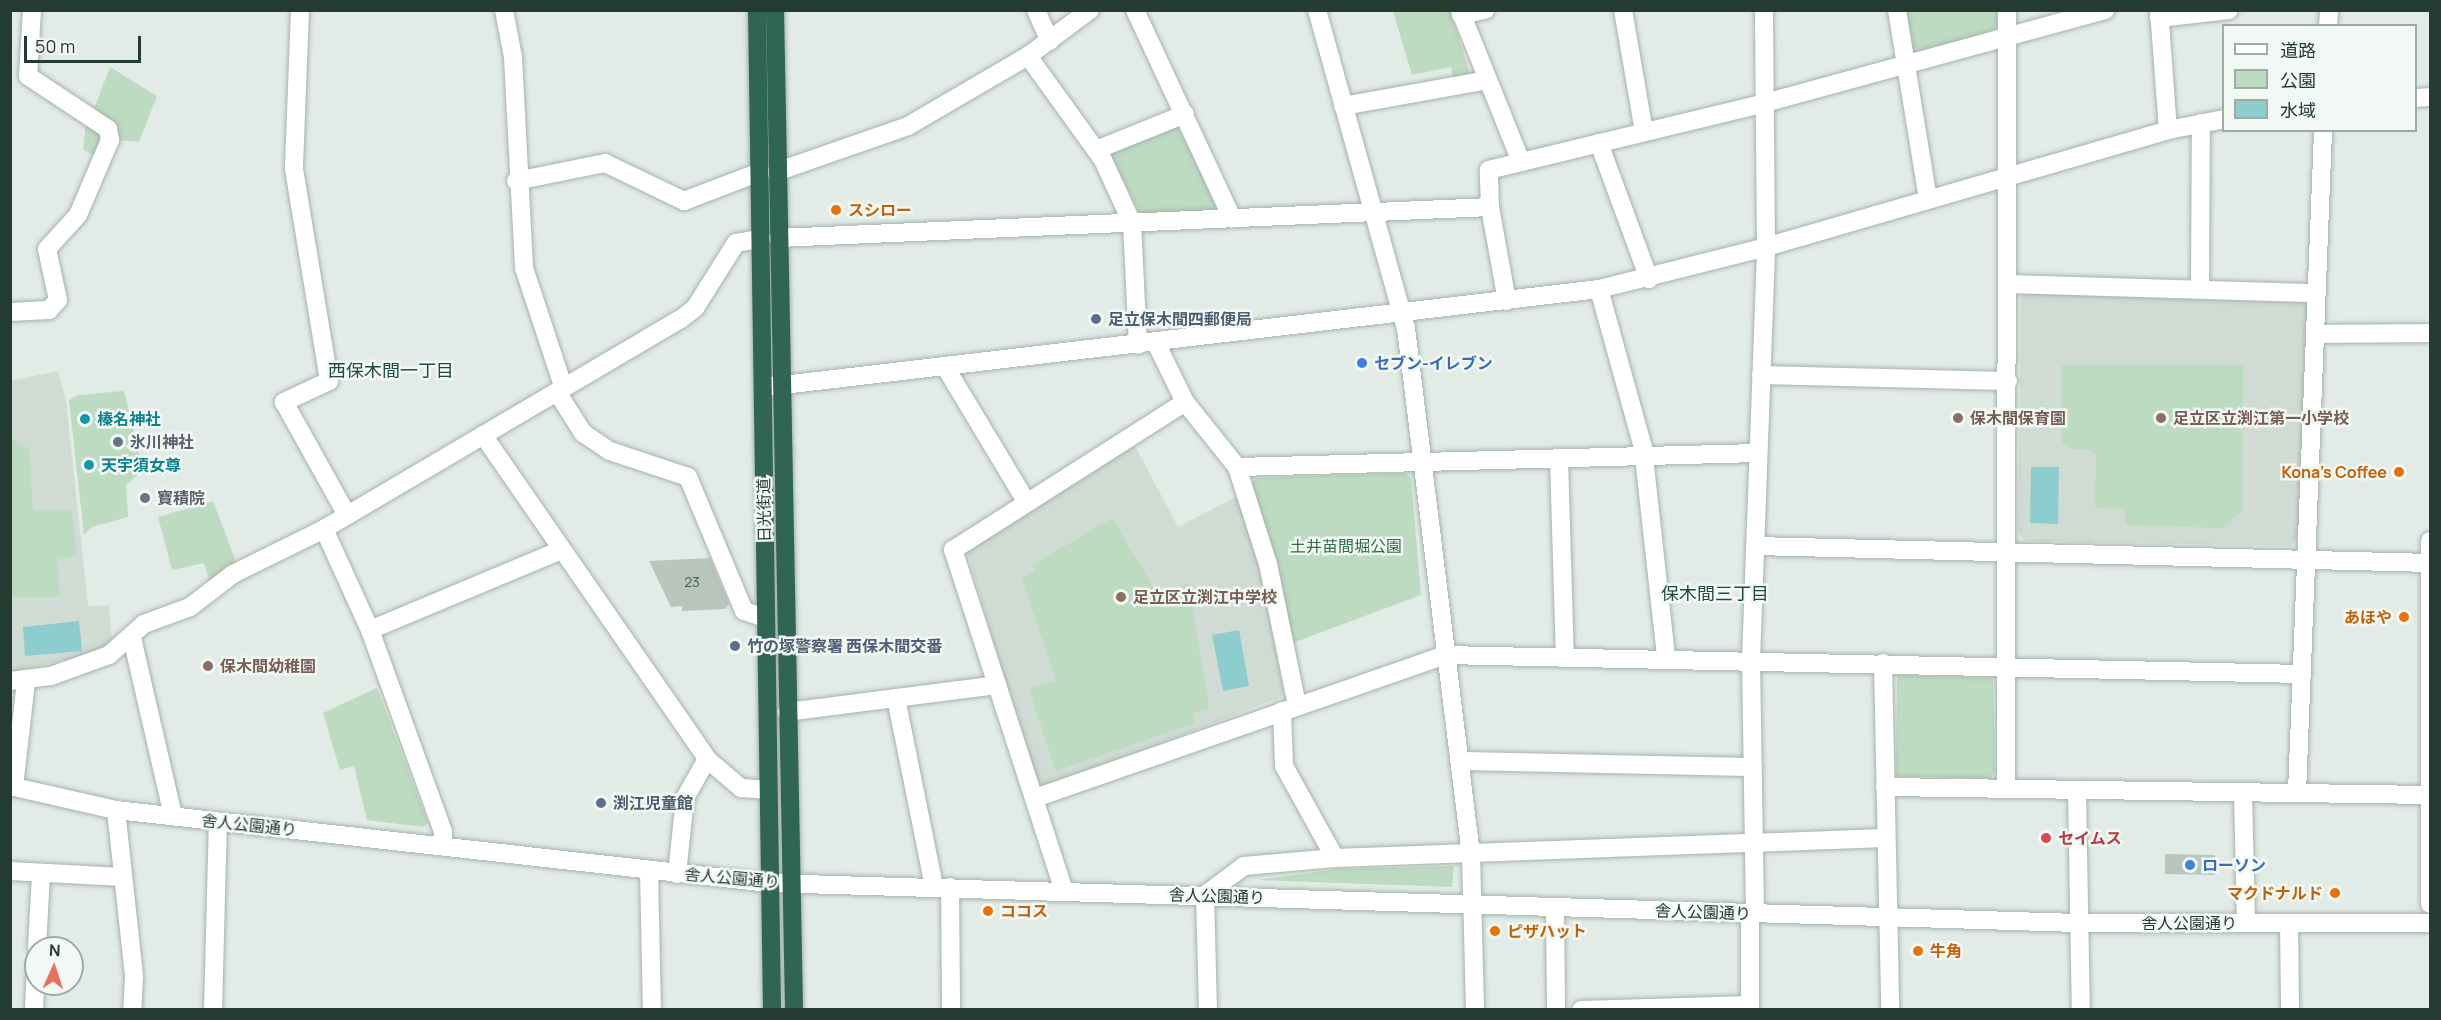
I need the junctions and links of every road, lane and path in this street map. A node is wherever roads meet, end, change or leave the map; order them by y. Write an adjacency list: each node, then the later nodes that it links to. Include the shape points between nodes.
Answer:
1 (32, 10): 53 (street, via 28,75 108,129 110,140 78,215 47,249 58,300 49,310)
2 (300, 10): 72 (street, via 294,169 329,381 284,402)
3 (504, 10): 38 (street, via 513,57)
4 (756, 10): 36 (highway, 日光街道)
5 (775, 10): 35 (highway, 日光街道)
6 (1036, 10): 20 (street)
7 (1090, 10): 20 (street)
8 (1135, 10): 26 (street)
9 (1317, 10): 25 (street)
10 (1485, 10): 17 (street)
11 (1623, 10): 30 (street)
12 (1764, 10): 24 (street)
13 (1897, 10): 22 (street)
14 (2007, 10): 19 (street)
15 (2106, 10): 19 (street)
16 (2229, 10): 18 (street)
17 (1461, 13): 23 (street)
18 (2159, 14): 29 (street)
19 (2006, 36): 22 (street); 37 (street)
20 (1050, 41): 21 (street)
21 (1028, 56): 33 (street, via 1079,134); 35 (street, via 908,126)
22 (1906, 64): 24 (street); 39 (street)
23 (1487, 80): 25 (street); 34 (street)
24 (1765, 103): 30 (street); 46 (street)
25 (1343, 106): 41 (street)
26 (1185, 114): 33 (street); 42 (street)
27 (2222, 119): 28 (street)
28 (2200, 123): 29 (street); 50 (street)
29 (2168, 130): 37 (street)
30 (1644, 132): 32 (street)
31 (2324, 132): 51 (street)
32 (1599, 143): 34 (street); 47 (street)
33 (1096, 150): 43 (street)
34 (1521, 162): 40 (street, via 1489,170)
35 (776, 172): 44 (highway, 日光街道)
36 (757, 173): 38 (street, via 684,201 606,163); 45 (highway, 日光街道)
37 (2006, 174): 39 (street); 48 (street)
38 (516, 181): 63 (street, via 524,268)
39 (1928, 199): 46 (street)
40 (1490, 207): 41 (street); 52 (street)
41 (1371, 214): 42 (street); 54 (street)
42 (1232, 218): 43 (street)
43 (1132, 223): 44 (street); 57 (street)
44 (777, 238): 61 (highway, 日光街道)
45 (758, 239): 62 (highway, 日光街道); 63 (street, via 736,243 695,308)
46 (1766, 248): 47 (street); 59 (street)
47 (1649, 279): 49 (street)
48 (2008, 284): 50 (street); 60 (street)
49 (1599, 289): 52 (street); 67 (street)
50 (2200, 290): 51 (street)
51 (2316, 293): 56 (street)
52 (1507, 301): 54 (street)
53 (10, 312)
54 (1400, 314): 57 (street); 69 (street)
55 (2430, 333): 56 (street)
56 (2315, 334): 78 (street)
57 (1147, 344): 58 (street); 64 (street)
58 (946, 368): 61 (street); 71 (street)
59 (1761, 375): 60 (street); 66 (street)
60 (2008, 381): 77 (street)
61 (781, 386): 62 (street); 94 (highway, 日光街道)
62 (761, 387): 80 (highway, 日光街道)
63 (560, 389): 65 (street); 80 (street, via 583,433 610,451 688,477 744,611)
64 (1185, 402): 70 (street); 71 (street)
65 (483, 435): 72 (street); 76 (street)
66 (1758, 453): 67 (street); 75 (street)
67 (1643, 456): 68 (street); 85 (street)
68 (1559, 459): 69 (street); 84 (street)
69 (1422, 461): 70 (street); 83 (street)
70 (1237, 468): 93 (street, via 1268,564)
71 (1027, 503): 91 (street, via 953,550)
72 (347, 514): 73 (street)
73 (324, 529): 81 (street); 82 (street, via 233,574 203,600 153,619)
74 (2430, 541): 79 (street)
75 (1755, 546): 77 (street); 86 (street)
76 (561, 550): 81 (street); 95 (street)
77 (2008, 553): 78 (street); 88 (street)
78 (2306, 560): 79 (street); 89 (street)
79 (2430, 563): 105 (street)
80 (762, 617): 101 (highway, 日光街道)
81 (370, 630): 112 (street, via 443,832)
82 (132, 638): 90 (street, via 89,665); 108 (street)
83 (1445, 655): 84 (street); 93 (street); 96 (street)
84 (1565, 656): 85 (street)
85 (1666, 658): 86 (street)
86 (1751, 660): 87 (street); 97 (street)
87 (1883, 663): 88 (street); 99 (street)
88 (2008, 667): 89 (street); 100 (street)
89 (2300, 674): 104 (street)
90 (18, 681): 98 (street)
91 (997, 685): 92 (street); 106 (street)
92 (896, 698): 94 (street); 122 (street)
93 (1289, 708): 106 (street); 114 (street, via 1284,766)
94 (787, 712): 121 (highway, 日光街道)
95 (707, 759): 101 (street, via 741,788); 118 (street, via 685,798)
96 (1460, 761): 97 (street); 113 (street)
97 (1753, 767): 111 (street)
98 (12, 786): 107 (street, 舎人公園通り)
99 (1885, 787): 100 (street); 110 (street)
100 (2006, 789): 102 (street)
101 (767, 790): 120 (highway, 日光街道)
102 (2077, 790): 103 (street); 130 (street)
103 (2243, 793): 104 (street); 131 (street)
104 (2297, 793): 105 (street)
105 (2429, 795): 126 (street)
106 (1035, 798): 123 (street)
107 (116, 810): 108 (street, 舎人公園通り); 119 (street)
108 (173, 816): 109 (street, 舎人公園通り)
109 (218, 822): 112 (street, 舎人公園通り); 137 (street)
110 (1885, 838): 111 (street); 129 (street)
111 (1756, 844): 113 (street); 128 (street)
112 (443, 846): 115 (street, 舎人公園通り)
113 (1471, 855): 114 (street); 125 (street)
114 (1335, 858): 124 (street, via 1244,867)
115 (649, 870): 118 (street, 舎人公園通り); 138 (street)
116 (10, 871): 117 (street)
117 (41, 873): 119 (street); 134 (street)
118 (677, 873): 120 (street, 舎人公園通り)
119 (122, 878): 136 (street, via 134,977)
120 (769, 883): 121 (street, 舎人公園通り); 139 (highway, 日光街道)
121 (792, 883): 122 (street, 舎人公園通り); 140 (highway, 日光街道)
122 (942, 887): 123 (street, 舎人公園通り); 141 (street)
123 (1064, 891): 124 (street, 舎人公園通り)
124 (1205, 895): 125 (street, 舎人公園通り); 142 (street)
125 (1473, 904): 127 (street, 舎人公園通り); 143 (street)
126 (2430, 904)
127 (1555, 908): 128 (street, 舎人公園通り); 144 (street)
128 (1753, 914): 129 (street, 舎人公園通り); 135 (street)
129 (1888, 918): 130 (street, 舎人公園通り); 146 (street)
130 (2079, 923): 131 (street, 舎人公園通り); 147 (street)
131 (2246, 923): 132 (street, 舎人公園通り)
132 (2289, 923): 133 (street, 舎人公園通り); 148 (street)
133 (2430, 923)
134 (38, 936)
135 (1750, 1007): 145 (street)
136 (132, 1010)
137 (213, 1010)
138 (652, 1010)
139 (772, 1010)
140 (794, 1010)
141 (951, 1010)
142 (1208, 1010)
143 (1475, 1010)
144 (1556, 1010)
145 (1581, 1010)
146 (1890, 1010)
147 (2081, 1010)
148 (2290, 1010)

